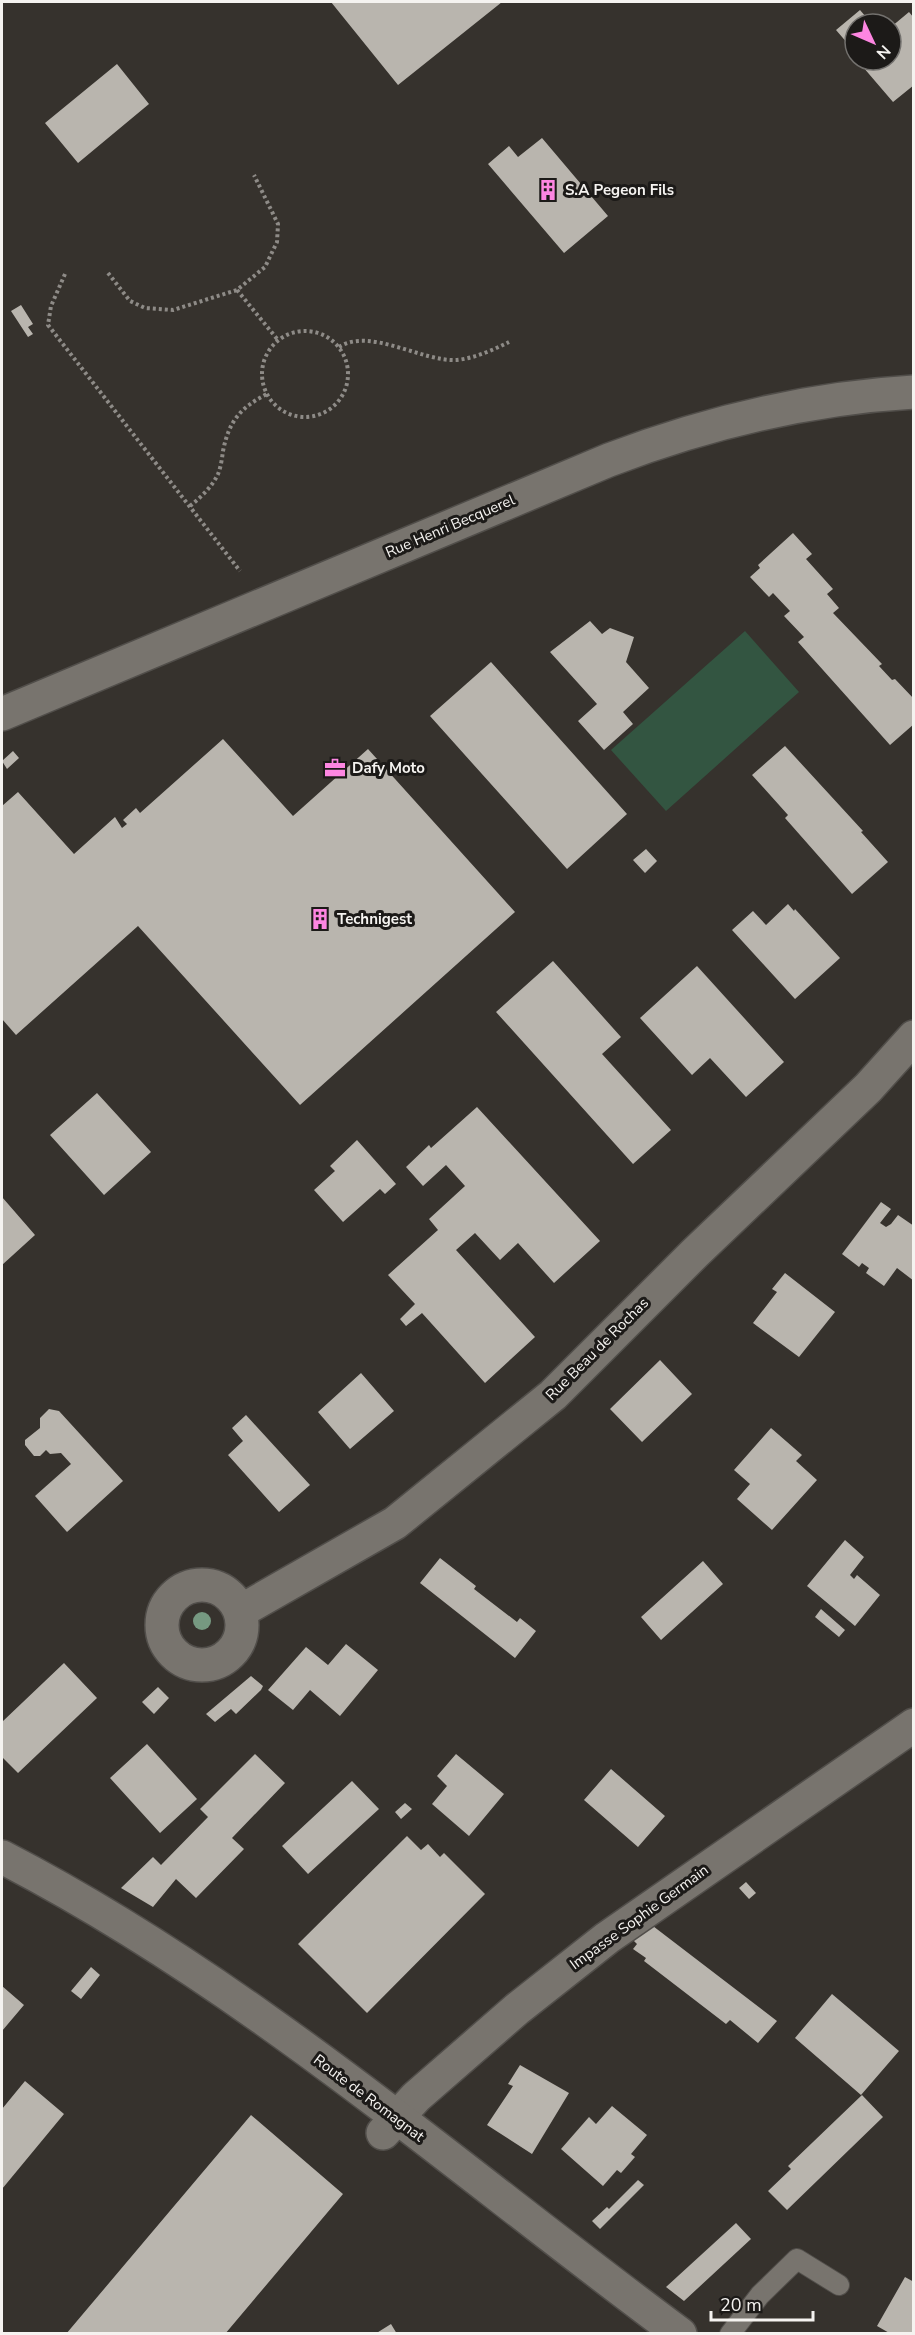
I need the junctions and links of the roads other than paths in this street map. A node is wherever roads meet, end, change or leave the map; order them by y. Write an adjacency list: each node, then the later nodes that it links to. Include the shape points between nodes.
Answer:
1 (914, 392): 2 (street, Rue Henri Becquerel, via 822,401 652,443)
2 (2, 714)
3 (914, 1037): 4 (street, Rue Beau de Rochas, via 868,1088 553,1395 395,1523)
4 (241, 1611)
5 (914, 1725): 9 (street, Impasse Sophie Germain, via 607,1938 517,2009 405,2106)
6 (2, 1857): 8 (street)
7 (2, 1876): 8 (street)
8 (41, 1887): 9 (street, Route de Romagnat)
9 (389, 2125): 11 (street, Route de Romagnat); 12 (street, Route de Romagnat)
10 (839, 2285): 13 (lane, via 798,2259 760,2295)
11 (649, 2334)
12 (680, 2334)
13 (730, 2334)

